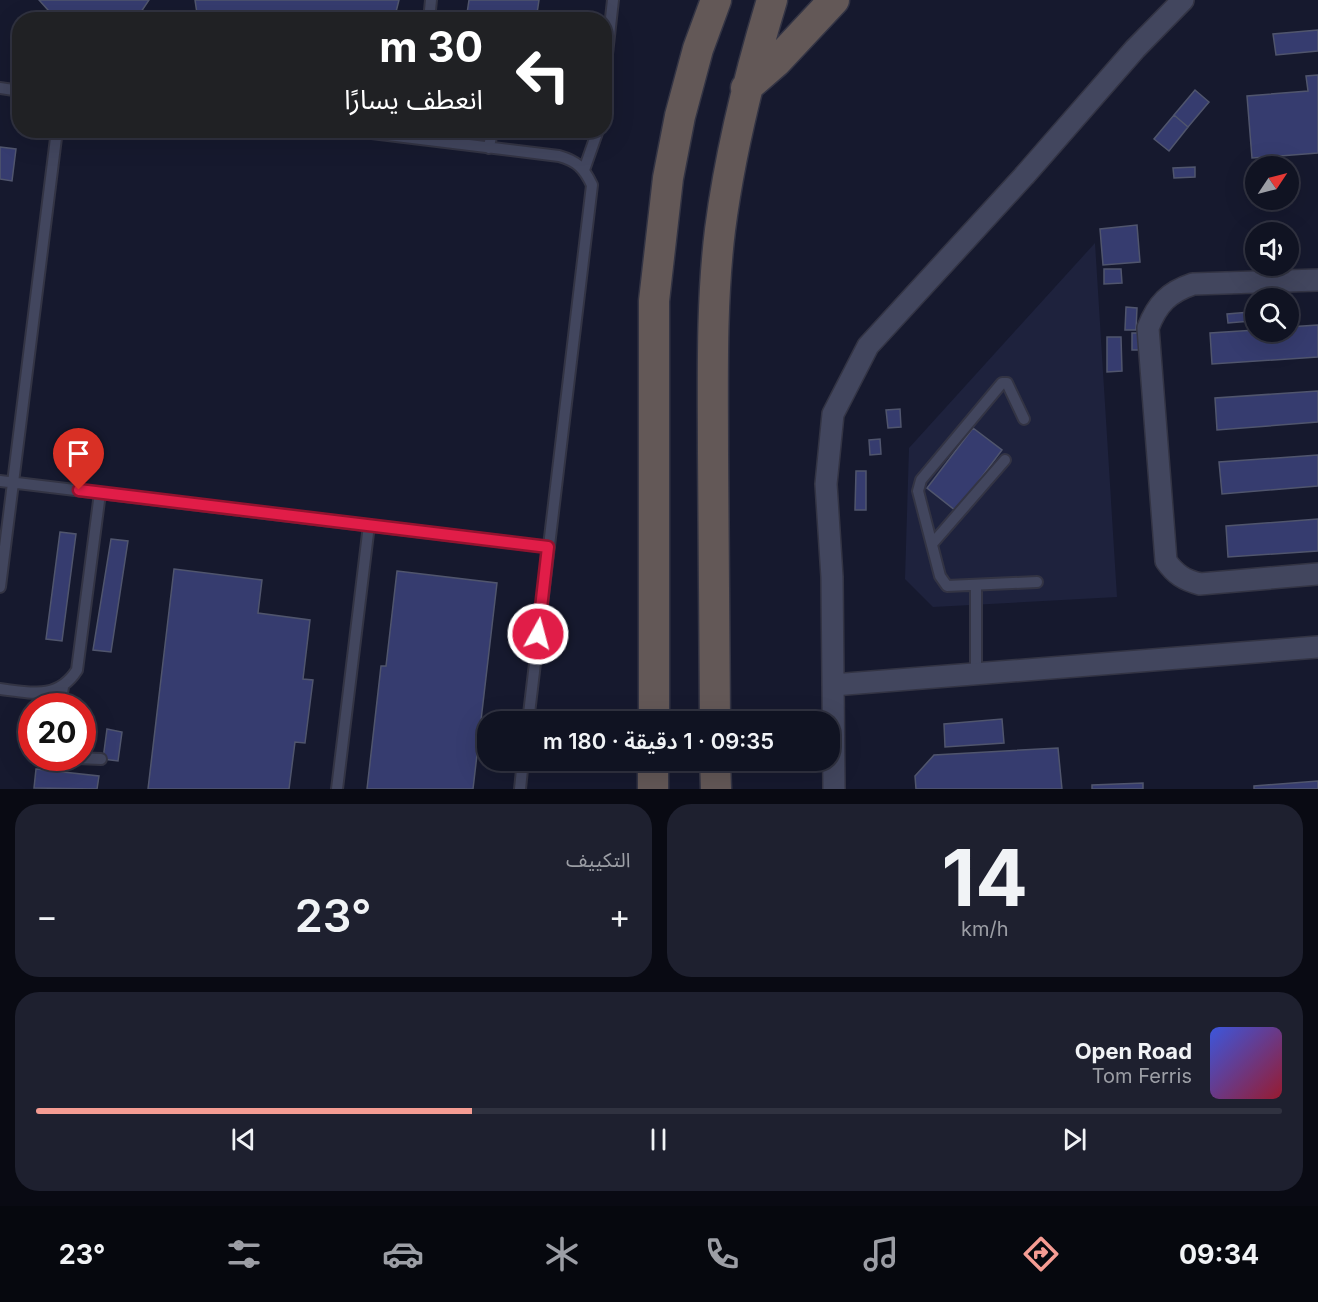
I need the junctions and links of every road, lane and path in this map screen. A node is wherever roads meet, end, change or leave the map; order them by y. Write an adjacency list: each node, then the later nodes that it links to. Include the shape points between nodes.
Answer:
1 (716, 0): 32 (street, via 698,49 678,126 659,239 654,301)
2 (772, 0): 5 (street)
3 (834, 0): 5 (street)
4 (1183, 0): 27 (street, via 868,346 833,414 826,484)
5 (746, 88): 33 (street, via 726,185 715,289)
6 (56, 138): 16 (lane)
7 (432, 138): 10 (lane)
8 (491, 138): 10 (lane)
9 (595, 138): 11 (lane)
10 (489, 148): 11 (lane, via 559,156 574,160)
11 (584, 170): 20 (lane, via 592,185 592,200)
12 (1318, 280): 21 (street, via 1192,284 1164,299 1148,328 1166,561 1174,572 1200,584)
13 (1024, 419): 19 (lane, via 1007,383 1002,383 921,480 918,491)
14 (1005, 460): 19 (lane)
15 (0, 481): 16 (lane)
16 (13, 483): 17 (lane); 24 (lane)
17 (100, 493): 18 (lane); 28 (lane, via 81,659)
18 (369, 525): 20 (lane); 39 (lane)
19 (932, 544): 23 (lane, via 940,576 947,586)
20 (548, 547): 31 (lane)
21 (1318, 574)
22 (1037, 582): 23 (lane)
23 (976, 586): 26 (lane)
24 (0, 587)
25 (1318, 647): 26 (street)
26 (976, 674): 27 (street)
27 (833, 685): 43 (street)
28 (63, 687): 29 (lane, via 41,694); 30 (lane)
29 (0, 688)
30 (62, 693)
31 (529, 711)
32 (654, 711)
33 (715, 711)
34 (96, 759): 35 (lane)
35 (101, 759)
36 (522, 771): 40 (lane)
37 (653, 771): 41 (street)
38 (715, 771): 42 (street)
39 (337, 789)
40 (520, 789)
41 (653, 789)
42 (716, 789)
43 (834, 789)

